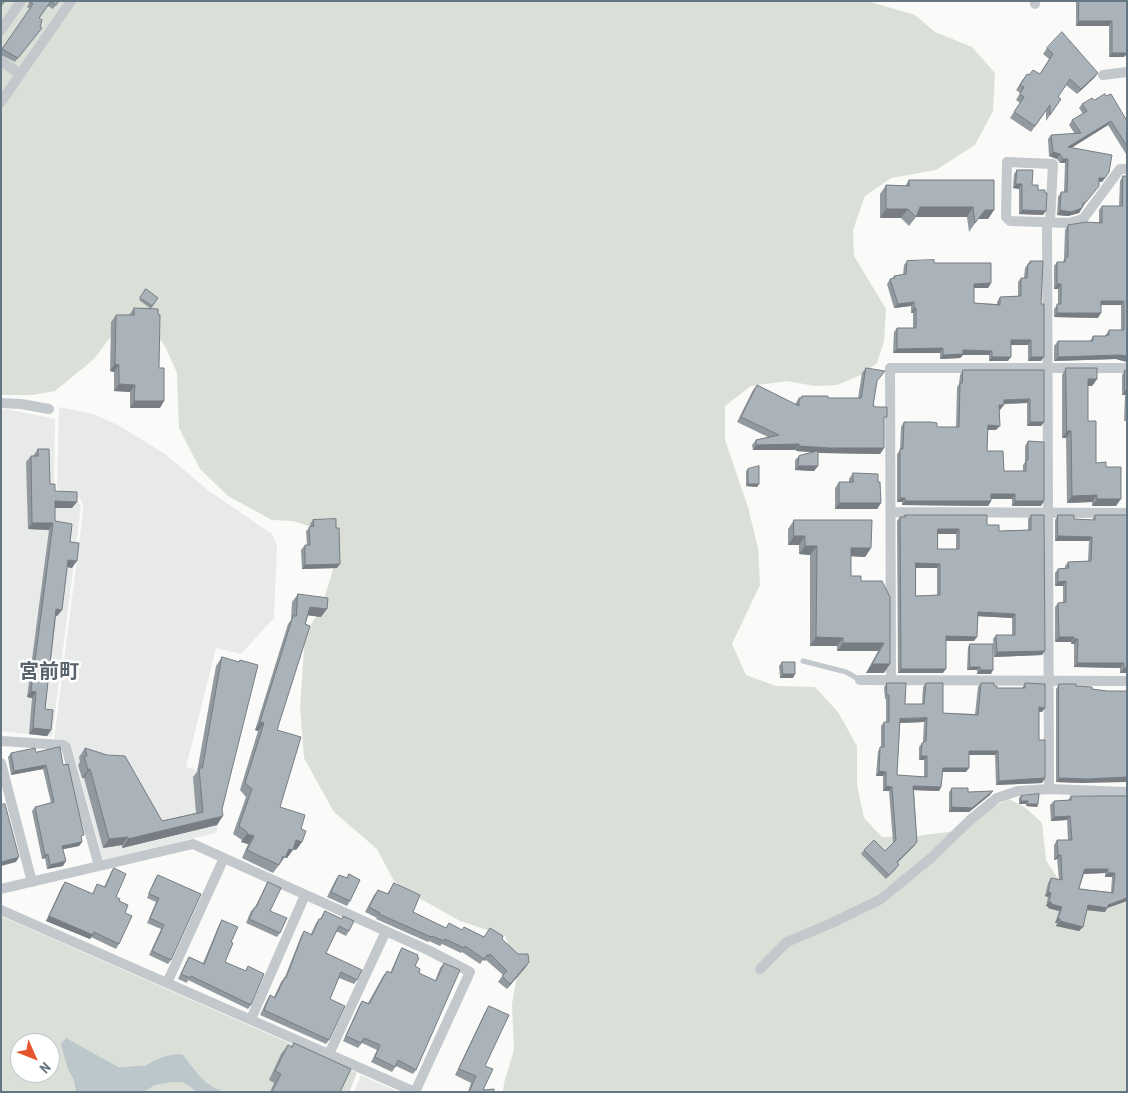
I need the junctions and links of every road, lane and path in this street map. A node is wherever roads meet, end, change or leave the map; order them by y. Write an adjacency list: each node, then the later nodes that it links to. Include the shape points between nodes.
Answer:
1 (21, 1): 3 (street)
2 (71, 1): 6 (street)
3 (1, 30)
4 (1, 61): 6 (street)
5 (1127, 72): 7 (street)
6 (20, 74): 8 (street)
7 (1103, 75)
8 (1, 102)
9 (1127, 169): 10 (street, via 1120,169 1083,219 1069,223)
10 (1049, 222): 10 (street, via 1010,221 1006,217 1007,162 1053,164); 11 (street)
11 (1048, 368): 12 (street); 15 (street, via 890,368); 16 (street)
12 (1127, 368)
13 (1, 403): 14 (street)
14 (49, 409)
15 (891, 512): 16 (street); 20 (street)
16 (1049, 513): 17 (street); 21 (street)
17 (1127, 513)
18 (804, 661): 19 (lane, via 846,672)
19 (860, 680): 20 (street)
20 (891, 680): 21 (street)
21 (1050, 681): 22 (street); 25 (street)
22 (1127, 681)
23 (1, 741): 28 (street, via 66,747)
24 (1, 763): 29 (street)
25 (1049, 789): 26 (street); 34 (street, via 1018,791 997,798 881,899 787,942)
26 (1127, 792)
27 (224, 858): 28 (street, via 193,844); 31 (street); 35 (street)
28 (99, 866): 29 (street)
29 (32, 882): 30 (street)
30 (1, 889)
31 (305, 895): 33 (street); 36 (street)
32 (1, 910): 35 (street)
33 (386, 931): 37 (street); 38 (street, via 470,972)
34 (760, 969)
35 (167, 983): 36 (street)
36 (250, 1019): 37 (street)
37 (329, 1054): 38 (street)
38 (415, 1092)

